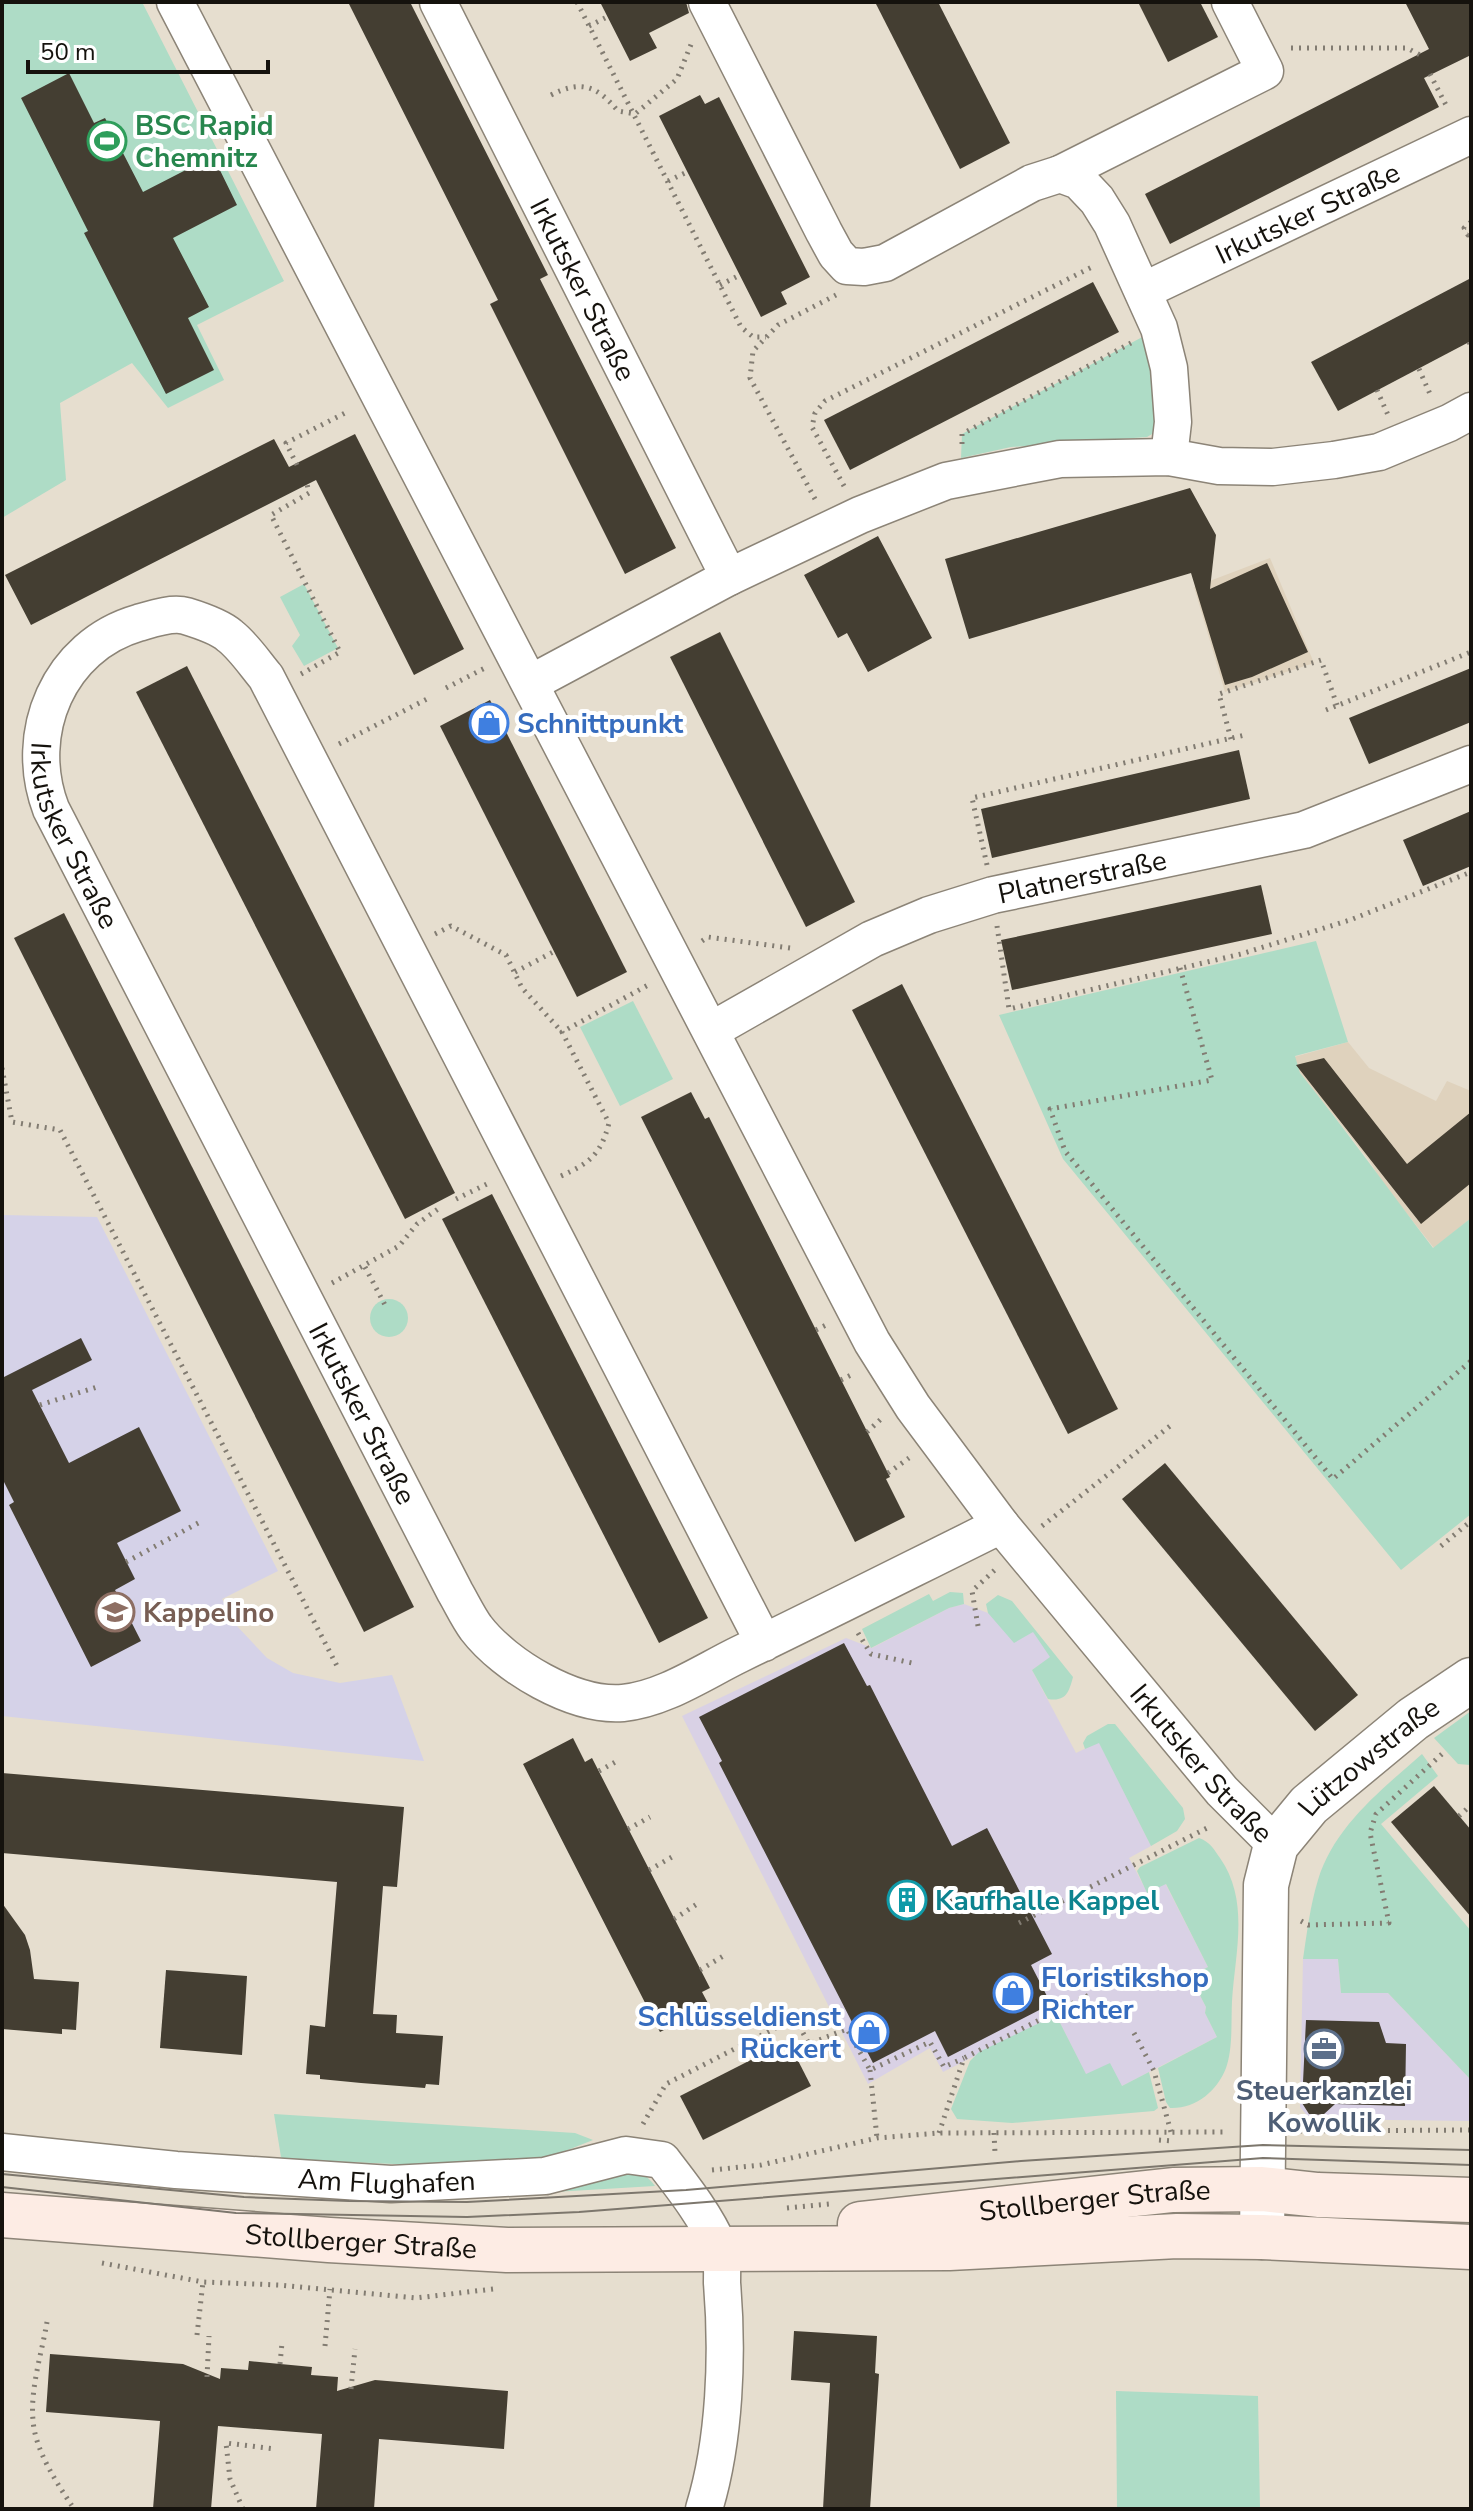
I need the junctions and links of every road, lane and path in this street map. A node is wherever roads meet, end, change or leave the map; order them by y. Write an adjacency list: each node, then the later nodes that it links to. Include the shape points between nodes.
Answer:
1 (175, 2): 30 (street, Irkutsker Straße)
2 (438, 2): 39 (street, Irkutsker Straße)
3 (577, 2): 7 (path)
4 (707, 2): 22 (street, via 836,254 847,266)
5 (1230, 2): 17 (street, via 1265,71)
6 (607, 17): 7 (path)
7 (589, 26): 14 (path)
8 (694, 37): 14 (path, via 677,79)
9 (1289, 48): 10 (path, via 1407,48)
10 (1420, 55)
11 (1430, 74): 13 (path)
12 (551, 95): 14 (path, via 571,85 591,88 618,111)
13 (1447, 107)
14 (635, 114): 18 (path)
15 (1471, 135): 25 (street, Irkutsker Straße)
16 (687, 172): 18 (path)
17 (1060, 174): 21 (street, via 1079,181 1097,200); 22 (street, via 1032,183)
18 (668, 181): 24 (path)
19 (1471, 222): 20 (path, via 1464,228)
20 (1471, 234)
21 (1124, 251): 25 (street); 38 (path, via 825,401 812,427)
22 (880, 262): 26 (path, via 845,291 778,325)
23 (740, 275): 24 (path)
24 (720, 285): 26 (path, via 741,327 753,337)
25 (1143, 291): 34 (street, via 1169,368)
26 (766, 337): 38 (path, via 753,351 750,378)
27 (1122, 348): 36 (path, via 962,434)
28 (1419, 369): 31 (path)
29 (1377, 390): 33 (path)
30 (380, 395): 35 (path, via 286,443); 42 (street, Irkutsker Straße)
31 (1430, 395)
32 (1471, 411): 34 (street, via 1379,452 1334,460 1259,467)
33 (1389, 416)
34 (1169, 457): 36 (street, via 1060,459)
35 (297, 465)
36 (962, 477): 38 (street)
37 (307, 484): 44 (path, via 309,493 271,515 340,652)
38 (845, 521): 39 (street)
39 (729, 577): 42 (street)
40 (1471, 652): 46 (path)
41 (468, 677): 43 (path)
42 (531, 683): 57 (street, Irkutsker Straße)
43 (446, 688)
44 (272, 689): 50 (street, Irkutsker Straße); 66 (street, Irkutsker Straße, via 229,635 183,615 130,625 87,648 59,682 43,725 43,766 51,809)
45 (427, 699): 50 (path)
46 (1337, 705): 47 (path); 49 (path, via 1321,660 1219,694)
47 (1326, 710)
48 (1245, 735): 49 (path)
49 (1231, 739): 53 (path, via 972,798)
50 (309, 760): 54 (street, Irkutsker Straße)
51 (1471, 764): 53 (street, Platnerstraße, via 1304,830)
52 (1471, 872): 58 (path, via 1350,920)
53 (993, 895): 56 (street, Platnerstraße, via 914,920); 58 (path, via 1009,1009)
54 (405, 948): 59 (path, via 451,926 506,955); 63 (street, Irkutsker Straße)
55 (555, 951): 59 (path)
56 (844, 955): 57 (path, via 708,937); 60 (street, Platnerstraße)
57 (676, 962): 60 (street, Irkutsker Straße); 61 (path)
58 (1180, 968): 68 (path, via 1212,1080 1050,1109 1065,1151 1333,1479)
59 (515, 972): 61 (path, via 522,988)
60 (712, 1030): 74 (street, Irkutsker Straße, via 872,1342 913,1407)
61 (562, 1032): 63 (path, via 609,1123 603,1144 584,1165)
62 (2, 1068): 81 (path, via 12,1122 60,1130)
63 (530, 1191): 79 (street, Irkutsker Straße)
64 (438, 1209): 65 (path, via 399,1246)
65 (365, 1267): 66 (path); 67 (path)
66 (302, 1298): 79 (street, Irkutsker Straße, via 476,1628 512,1663 587,1700 621,1703 650,1698)
67 (385, 1305)
68 (1470, 1364)
69 (97, 1387): 70 (path)
70 (40, 1405)
71 (1174, 1423): 74 (path)
72 (202, 1521): 76 (path)
73 (1471, 1521): 75 (path)
74 (1010, 1536): 77 (street, Irkutsker Straße); 78 (path, via 972,1591); 91 (street, Irkutsker Straße, via 1222,1791)
75 (1441, 1546)
76 (126, 1562)
77 (841, 1605): 79 (street, Irkutsker Straße); 80 (path, via 871,1654)
78 (978, 1626)
79 (764, 1643)
80 (912, 1663)
81 (337, 1666)
82 (1471, 1680): 91 (street, Lützowstraße, via 1413,1719 1309,1805)
83 (1442, 1754): 94 (path, via 1376,1814 1370,1833 1389,1923 1308,1925)
84 (619, 1760): 85 (path)
85 (599, 1771)
86 (1471, 1805): 87 (path)
87 (1459, 1816)
88 (650, 1817): 89 (path)
89 (628, 1829)
90 (1192, 1834): 97 (path)
91 (1276, 1845): 94 (street, Irkutsker Straße)
92 (672, 1857): 93 (path)
93 (649, 1870)
94 (1265, 1900): 106 (street, Irkutsker Straße)
95 (697, 1904): 96 (path)
96 (674, 1919)
97 (1019, 1923)
98 (725, 1955): 99 (path)
99 (700, 1970)
100 (1089, 1995): 102 (path)
101 (1134, 2033): 105 (path, via 1154,2071)
102 (964, 2058): 103 (path, via 944,2067 930,2042); 107 (path)
103 (870, 2070): 109 (path); 114 (path, via 847,2029 809,2044 795,2018 666,2084)
104 (1471, 2130): 106 (path)
105 (1171, 2132): 106 (path); 108 (path)
106 (1263, 2132): 116 (street, Irkutsker Straße)
107 (939, 2133): 108 (path); 109 (path)
108 (994, 2133): 113 (path)
109 (877, 2138): 115 (path, via 761,2165)
110 (1159, 2140): 111 (path)
111 (1172, 2141)
112 (2, 2152): 114 (street, Am Flughafen, via 391,2184 545,2176)
113 (995, 2153)
114 (626, 2155): 115 (street, Am Flughafen, via 662,2160)
115 (673, 2173): 121 (street)
116 (1262, 2189): 117 (main road, Stollberger Straße); 119 (street, Irkutsker Straße); 121 (main road, Stollberger Straße, via 1173,2190 948,2214 770,2235)
117 (1471, 2200)
118 (2, 2215): 121 (main road, Stollberger Straße, via 507,2250)
119 (1262, 2237): 120 (main road, Stollberger Straße); 121 (main road, Stollberger Straße, via 949,2248)
120 (1471, 2247)
121 (720, 2249): 136 (street, via 726,2338 720,2417)
122 (203, 2282): 125 (path)
123 (330, 2289): 128 (path)
124 (47, 2322): 134 (path, via 33,2419 40,2447)
125 (197, 2335)
126 (209, 2336): 131 (path)
127 (282, 2343): 130 (path)
128 (325, 2346)
129 (355, 2349): 132 (path)
130 (280, 2364)
131 (207, 2377)
132 (351, 2389)
133 (275, 2449): 135 (path, via 226,2443 230,2479)
134 (74, 2509)
135 (243, 2509)
136 (704, 2509)

